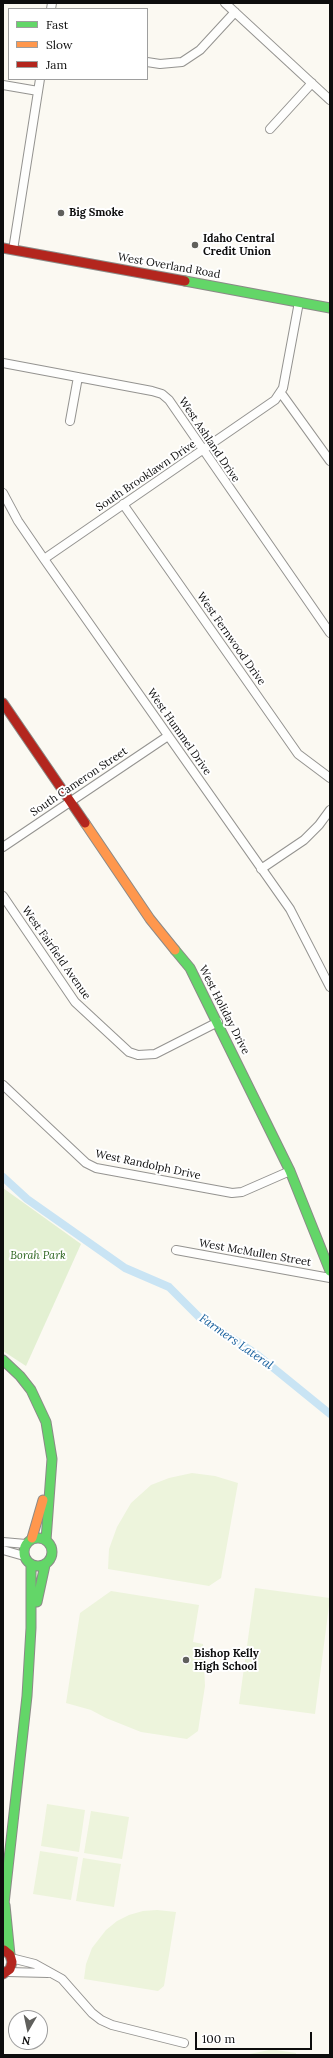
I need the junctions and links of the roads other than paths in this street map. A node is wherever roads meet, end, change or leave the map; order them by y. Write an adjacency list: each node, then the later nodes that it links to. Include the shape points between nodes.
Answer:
1 (225, 3): 2 (street)
2 (235, 12): 3 (street, via 200,50 182,62); 5 (street)
3 (148, 62)
4 (40, 80): 7 (street)
5 (312, 83): 8 (street); 9 (street)
6 (3, 85): 7 (street)
7 (38, 91): 11 (street)
8 (330, 100)
9 (270, 129)
10 (3, 248): 11 (street, West Overland Road)
11 (13, 250): 12 (street, West Overland Road)
12 (299, 302): 13 (street, West Overland Road); 16 (street)
13 (330, 308)
14 (3, 363): 15 (street, West Ashland Drive)
15 (78, 377): 17 (street); 18 (street, West Ashland Drive, via 162,394 169,400)
16 (281, 393): 18 (street, South Brooklawn Drive); 19 (street)
17 (70, 421)
18 (203, 450): 21 (street, South Brooklawn Drive); 23 (street, West Ashland Drive)
19 (329, 459)
20 (3, 494): 22 (street, West Hummel Drive)
21 (123, 504): 22 (street, South Brooklawn Drive); 26 (street, West Fernwood Drive, via 298,754)
22 (44, 559): 25 (street, West Hummel Drive)
23 (330, 633)
24 (3, 703): 27 (street, West Holiday Drive)
25 (168, 736): 27 (street, South Cameron Street); 30 (street, West Hummel Drive)
26 (330, 778)
27 (70, 802): 29 (street, South Cameron Street); 33 (street, West Holiday Drive, via 150,919 190,968)
28 (330, 810): 30 (street, via 304,840)
29 (3, 847)
30 (261, 869): 32 (street, West Hummel Drive, via 290,909)
31 (3, 896): 33 (street, West Fairfield Avenue, via 75,1002 129,1052 138,1055 155,1054)
32 (330, 987)
33 (218, 1022): 35 (street, West Holiday Drive)
34 (3, 1085): 35 (street, West Randolph Drive, via 86,1163 96,1168 232,1193 242,1192)
35 (290, 1170): 37 (street, West Holiday Drive)
36 (176, 1250): 38 (street, West McMullen Street)
37 (330, 1271)
38 (330, 1278)
39 (3, 1360): 40 (street, via 10,1364 31,1390 46,1422 52,1458)
40 (49, 1480): 41 (street, via 51,1487); 42 (street)
41 (46, 1540): 42 (street, via 42,1538); 47 (street, via 50,1543 53,1553)
42 (29, 1541): 43 (street); 45 (street)
43 (3, 1542)
44 (3, 1550): 45 (street)
45 (24, 1556): 46 (street)
46 (31, 1564): 47 (street); 48 (street)
47 (45, 1565): 48 (street)
48 (31, 1628): 49 (street, via 22,1745)
49 (4, 1909): 50 (street)
50 (8, 1954): 51 (street, via 35,1964); 52 (street, via 11,1966)
51 (49, 1973): 52 (street); 53 (street, via 62,1978 92,2013 102,2020)
52 (4, 1974)
53 (184, 2044)

